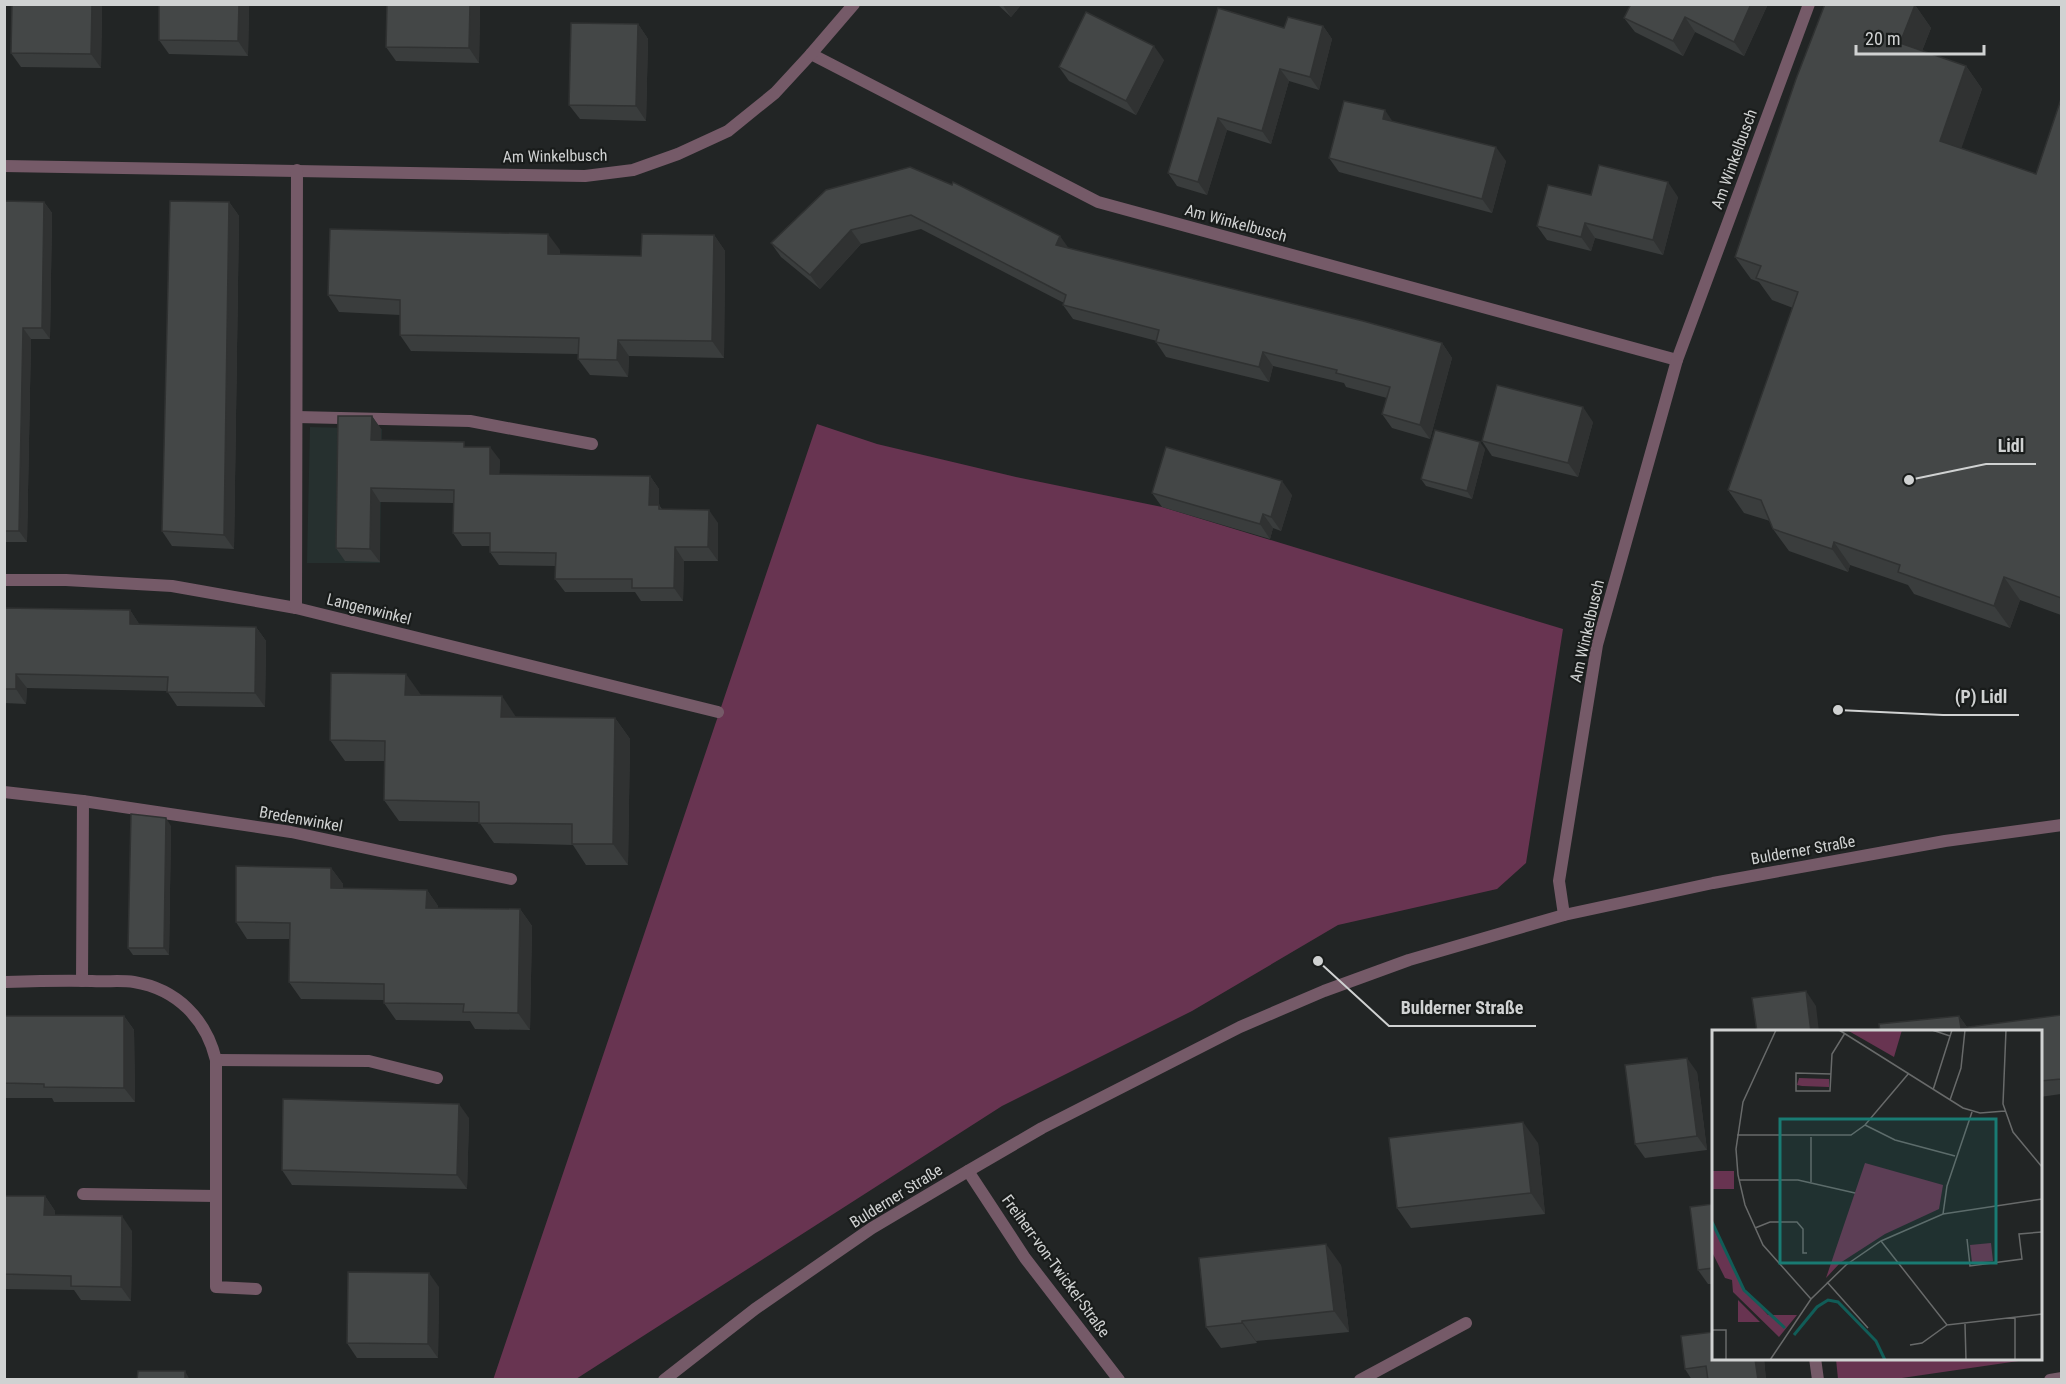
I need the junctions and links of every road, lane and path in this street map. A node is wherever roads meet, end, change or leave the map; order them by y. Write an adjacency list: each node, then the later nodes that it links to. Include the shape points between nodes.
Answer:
1 (854, 4): 3 (street, Am Winkelbusch)
2 (1809, 4): 6 (street, Am Winkelbusch)
3 (811, 54): 5 (street, Am Winkelbusch, via 775,93 728,131 633,170 585,176); 6 (street, Am Winkelbusch, via 1098,202)
4 (4, 166): 5 (street, Am Winkelbusch)
5 (297, 170): 7 (street)
6 (1677, 360): 16 (street, Am Winkelbusch, via 1597,645 1559,881)
7 (297, 417): 8 (street, via 470,421); 10 (street)
8 (592, 444)
9 (4, 580): 10 (street, Langenwinkel, via 172,586)
10 (296, 608): 11 (street, Langenwinkel)
11 (718, 712)
12 (4, 792): 13 (street, Bredenwinkel)
13 (83, 801): 15 (street, Bredenwinkel, via 291,832); 17 (street)
14 (2061, 825): 16 (street, Bulderner Straße, via 1945,841 1713,883)
15 (510, 879)
16 (1564, 915): 21 (street, Bulderner Straße, via 1409,960 1240,1027 1042,1128)
17 (82, 981): 18 (street); 19 (street, via 135,982 183,1003 200,1022)
18 (4, 982)
19 (216, 1060): 20 (street, via 369,1061); 23 (street)
20 (437, 1078)
21 (968, 1171): 28 (street, Bulderner Straße, via 755,1309); 29 (street, Freiherr-von-Twickel-Straße, via 1025,1258)
22 (83, 1194): 23 (street)
23 (216, 1196): 24 (street, via 216,1287)
24 (256, 1289)
25 (1466, 1323): 30 (street)
26 (1815, 1360): 31 (street)
27 (2061, 1378): 32 (street)
28 (664, 1380)
29 (1119, 1380)
30 (1360, 1380)
31 (1818, 1380)
32 (2050, 1380)

